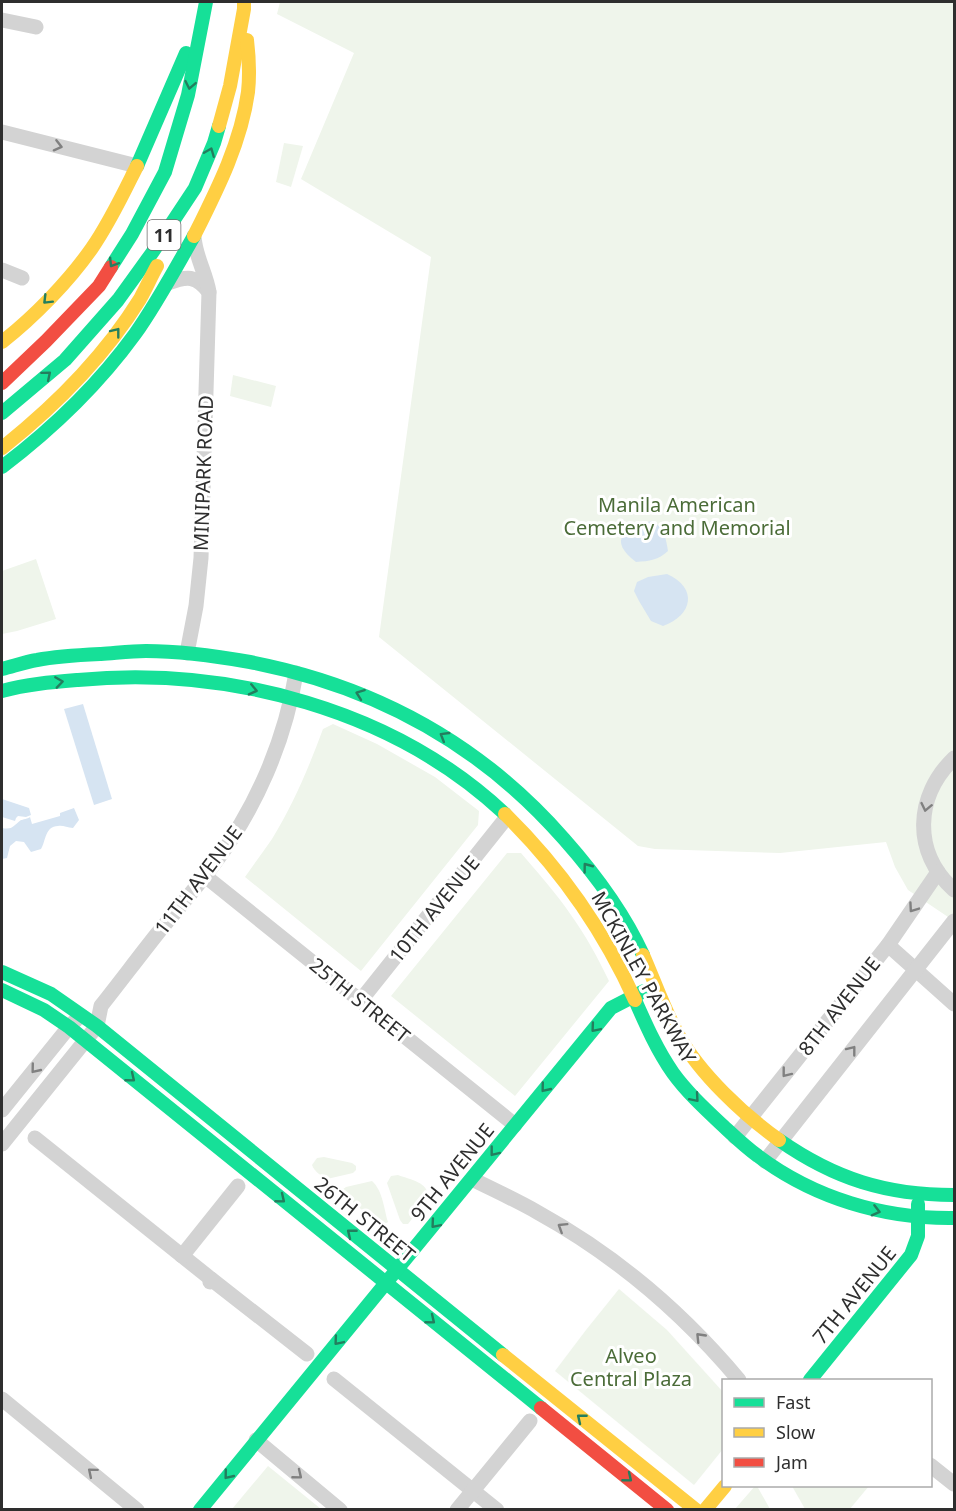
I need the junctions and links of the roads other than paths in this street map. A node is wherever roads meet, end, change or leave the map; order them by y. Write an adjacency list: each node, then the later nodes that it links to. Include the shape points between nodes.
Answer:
1 (206, 4): 6 (main road); 14 (main road, 11, one-way to 14, via 188,95 165,172 132,234 99,286)
2 (244, 5): 7 (main road, 11, one-way to 2, via 214,142 230,86); 8 (main road, via 249,74 244,112 226,167)
3 (2, 20): 4 (street)
4 (36, 27)
5 (2, 132): 6 (street, one-way to 6)
6 (137, 166): 13 (main road, one-way to 13, via 92,249 62,285)
7 (195, 188): 15 (main road, 11, one-way to 7, via 65,360 118,300); 16 (main road, one-way to 7, via 76,381 126,320)
8 (194, 236): 11 (main road); 12 (street, MINIPARK ROAD)
9 (2, 270): 10 (street)
10 (22, 278)
11 (168, 283): 12 (street, via 188,278 203,283); 17 (main road, via 113,362 72,408)
12 (209, 292): 18 (street, MINIPARK ROAD, via 201,558)
13 (2, 342)
14 (2, 383)
15 (2, 413)
16 (2, 448)
17 (2, 467)
18 (187, 653): 19 (main road, MCKINLEY PARKWAY, via 151,650 80,655); 20 (main road, MCKINLEY PARKWAY, via 244,660)
19 (2, 669)
20 (296, 673): 22 (street, 11TH AVENUE); 32 (main road, MCKINLEY PARKWAY, one-way to 20, via 632,933 608,894 558,833 505,780 446,736 413,718 367,697)
21 (2, 691): 22 (main road, MCKINLEY PARKWAY, one-way to 22, via 87,678 158,677 240,687)
22 (292, 699): 24 (main road, MCKINLEY PARKWAY, via 366,725 431,757); 26 (street, 11TH AVENUE, via 253,803)
23 (954, 758): 25 (street, one-way to 25, via 933,784 924,818 927,847)
24 (507, 817): 34 (main road, MCKINLEY PARKWAY, via 540,850 585,908); 35 (street, 10TH AVENUE)
25 (939, 872): 27 (street); 29 (street, 8TH AVENUE, one-way to 29)
26 (205, 876): 35 (street, 25TH STREET); 37 (street, 11TH AVENUE)
27 (954, 890)
28 (954, 921): 30 (street, 8TH AVENUE)
29 (888, 945): 30 (street); 43 (street, 8TH AVENUE, one-way to 43)
30 (916, 969): 36 (street); 47 (street, 8TH AVENUE, one-way to 30)
31 (2, 972): 38 (main road, 26TH STREET, via 51,994)
32 (656, 986): 34 (main road, 9TH AVENUE); 43 (main road, MCKINLEY PARKWAY, via 681,1040 719,1088)
33 (2, 990): 40 (main road, 26TH STREET)
34 (633, 997): 44 (main road, 9TH AVENUE, one-way to 44, via 611,1008); 45 (main road, MCKINLEY PARKWAY, one-way to 45, via 674,1073)
35 (361, 1000): 44 (street, 25TH STREET)
36 (954, 1004)
37 (100, 1007): 38 (street, 11TH AVENUE); 39 (street, 11TH AVENUE)
38 (82, 1015): 39 (main road, 26TH STREET); 40 (street, 11TH AVENUE)
39 (97, 1026): 41 (street, 11TH AVENUE); 57 (main road, 26TH STREET, one-way to 39)
40 (69, 1028): 41 (main road, 26TH STREET); 42 (street, 11TH AVENUE, one-way to 42)
41 (85, 1041): 48 (street, 11TH AVENUE); 58 (main road, 26TH STREET, one-way to 58)
42 (2, 1110)
43 (750, 1118): 45 (street, 8TH AVENUE); 47 (main road, MCKINLEY PARKWAY)
44 (516, 1125): 50 (main road, 9TH AVENUE, one-way to 50)
45 (735, 1137): 49 (main road, MCKINLEY PARKWAY)
46 (36, 1139): 56 (street)
47 (780, 1142): 49 (street, 8TH AVENUE); 52 (main road, MCKINLEY PARKWAY, via 843,1176)
48 (2, 1144)
49 (765, 1161): 55 (main road, MCKINLEY PARKWAY, one-way to 55, via 811,1187 864,1208)
50 (472, 1179): 57 (main road, 9TH AVENUE, one-way to 57); 62 (street, one-way to 50, via 674,1311 611,1259 538,1212)
51 (238, 1186): 56 (street)
52 (918, 1194): 53 (main road, MCKINLEY PARKWAY); 55 (main road, 7TH AVENUE)
53 (954, 1195)
54 (954, 1218): 55 (main road, MCKINLEY PARKWAY)
55 (918, 1219): 60 (main road, 7TH AVENUE, via 917,1246 912,1254)
56 (173, 1250): 59 (street)
57 (396, 1270): 58 (main road, 9TH AVENUE); 76 (main road, 26TH STREET, one-way to 57)
58 (386, 1283): 65 (main road, 9TH AVENUE, one-way to 65); 75 (main road, 26TH STREET, one-way to 75)
59 (307, 1354)
60 (817, 1378)
61 (334, 1379): 69 (street)
62 (738, 1379)
63 (2, 1399): 70 (street, one-way to 63)
64 (530, 1421): 69 (street)
65 (256, 1440): 71 (main road, 9TH AVENUE, one-way to 71); 72 (street, one-way to 72)
66 (932, 1467): 67 (street)
67 (954, 1484)
68 (723, 1487): 77 (main road)
69 (473, 1491): 73 (street); 74 (street)
70 (137, 1509)
71 (200, 1509)
72 (340, 1509)
73 (458, 1509)
74 (497, 1509)
75 (667, 1509)
76 (696, 1509)
77 (705, 1509)

